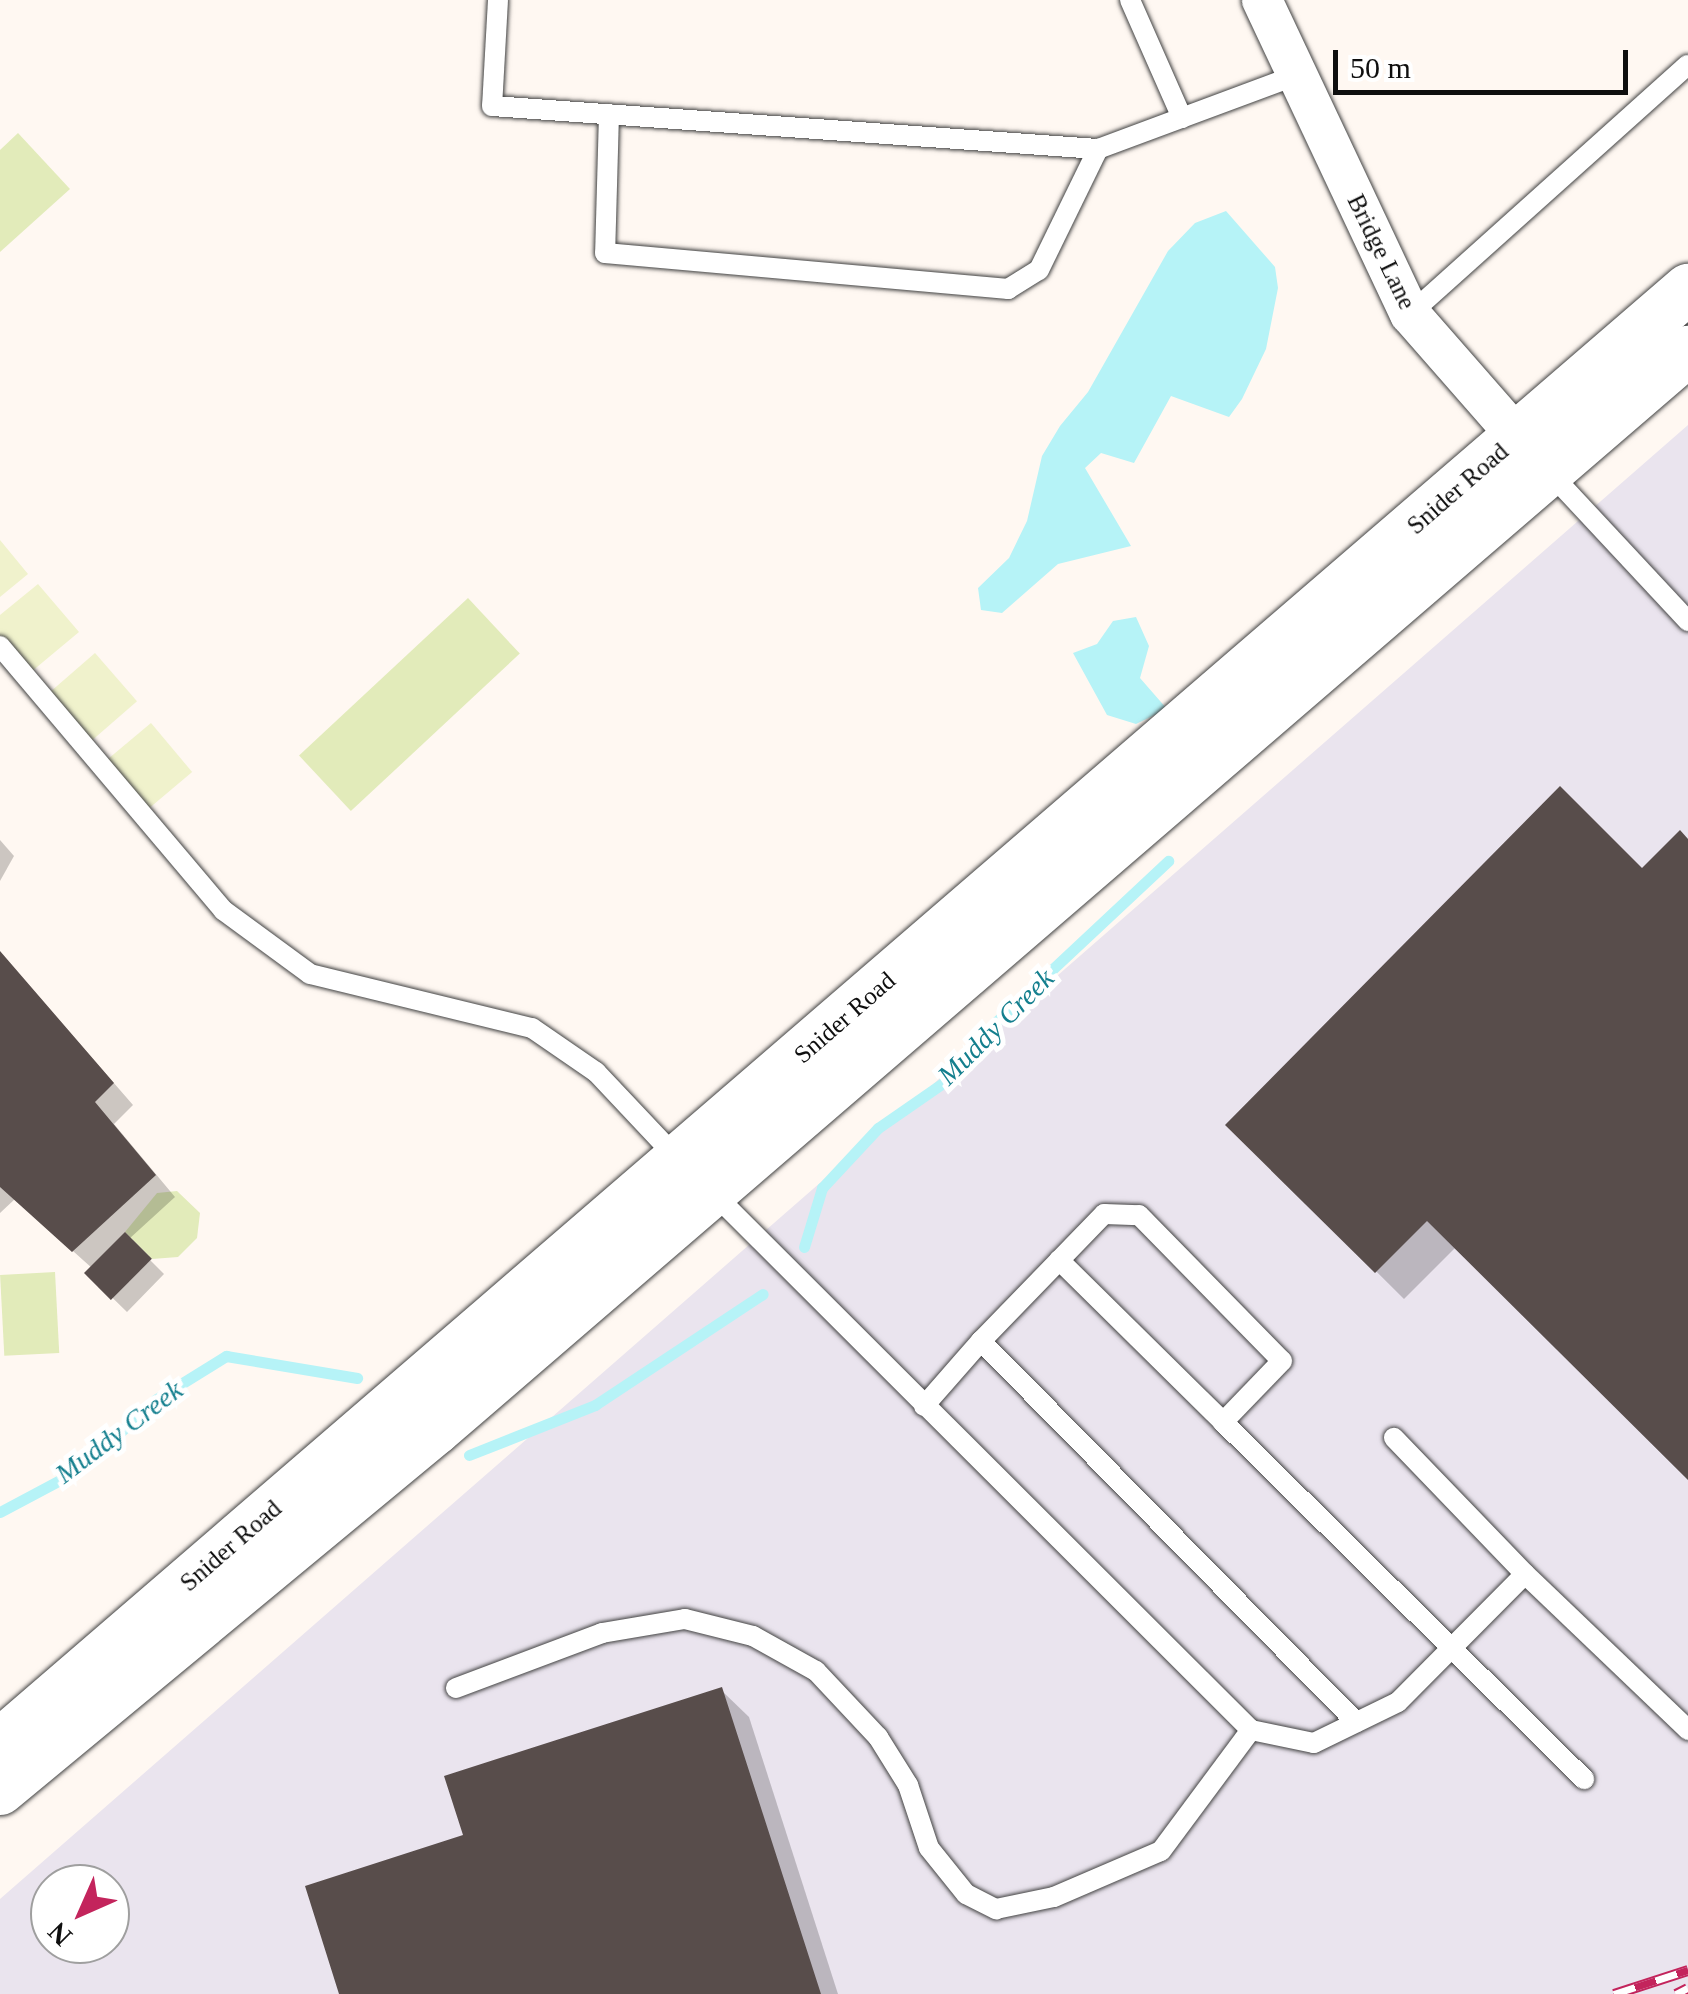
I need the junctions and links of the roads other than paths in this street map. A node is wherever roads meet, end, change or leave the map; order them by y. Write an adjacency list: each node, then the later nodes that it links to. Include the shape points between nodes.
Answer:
1 (498, 0): 6 (lane, via 492,106)
2 (1130, 0): 7 (lane)
3 (1262, 0): 5 (street, Bridge Lane)
4 (1688, 65): 10 (lane)
5 (1297, 75): 7 (lane); 10 (street, Bridge Lane)
6 (608, 114): 8 (lane); 8 (lane, via 605,253 1008,289 1039,270)
7 (1182, 118): 8 (lane)
8 (1098, 149)
9 (1688, 289): 12 (street, Snider Road)
10 (1410, 314): 12 (street, Bridge Lane)
11 (1688, 351): 12 (street, Snider Road)
12 (1534, 454): 13 (lane); 15 (street, Snider Road)
13 (1688, 621)
14 (0, 646): 15 (lane, via 223,910 310,974 532,1028 596,1072)
15 (696, 1176): 18 (lane); 27 (street, Snider Road); 29 (street, Snider Road)
16 (1059, 1260): 17 (lane); 19 (lane); 19 (lane, via 1104,1214 1139,1215 1282,1360)
17 (982, 1341): 18 (lane); 24 (lane)
18 (924, 1406): 25 (lane)
19 (1223, 1422): 22 (lane)
20 (1394, 1438): 21 (lane)
21 (1525, 1574): 22 (lane); 26 (lane)
22 (1454, 1646): 24 (lane, via 1398,1702); 28 (lane)
23 (456, 1688): 25 (lane, via 602,1633 686,1619 754,1636 816,1671 878,1736 908,1785 929,1848 966,1894 996,1909 1054,1897 1160,1850 1194,1814)
24 (1356, 1722): 25 (lane, via 1314,1743)
25 (1251, 1730)
26 (1688, 1730)
27 (0, 1744)
28 (1584, 1779)
29 (0, 1790)

